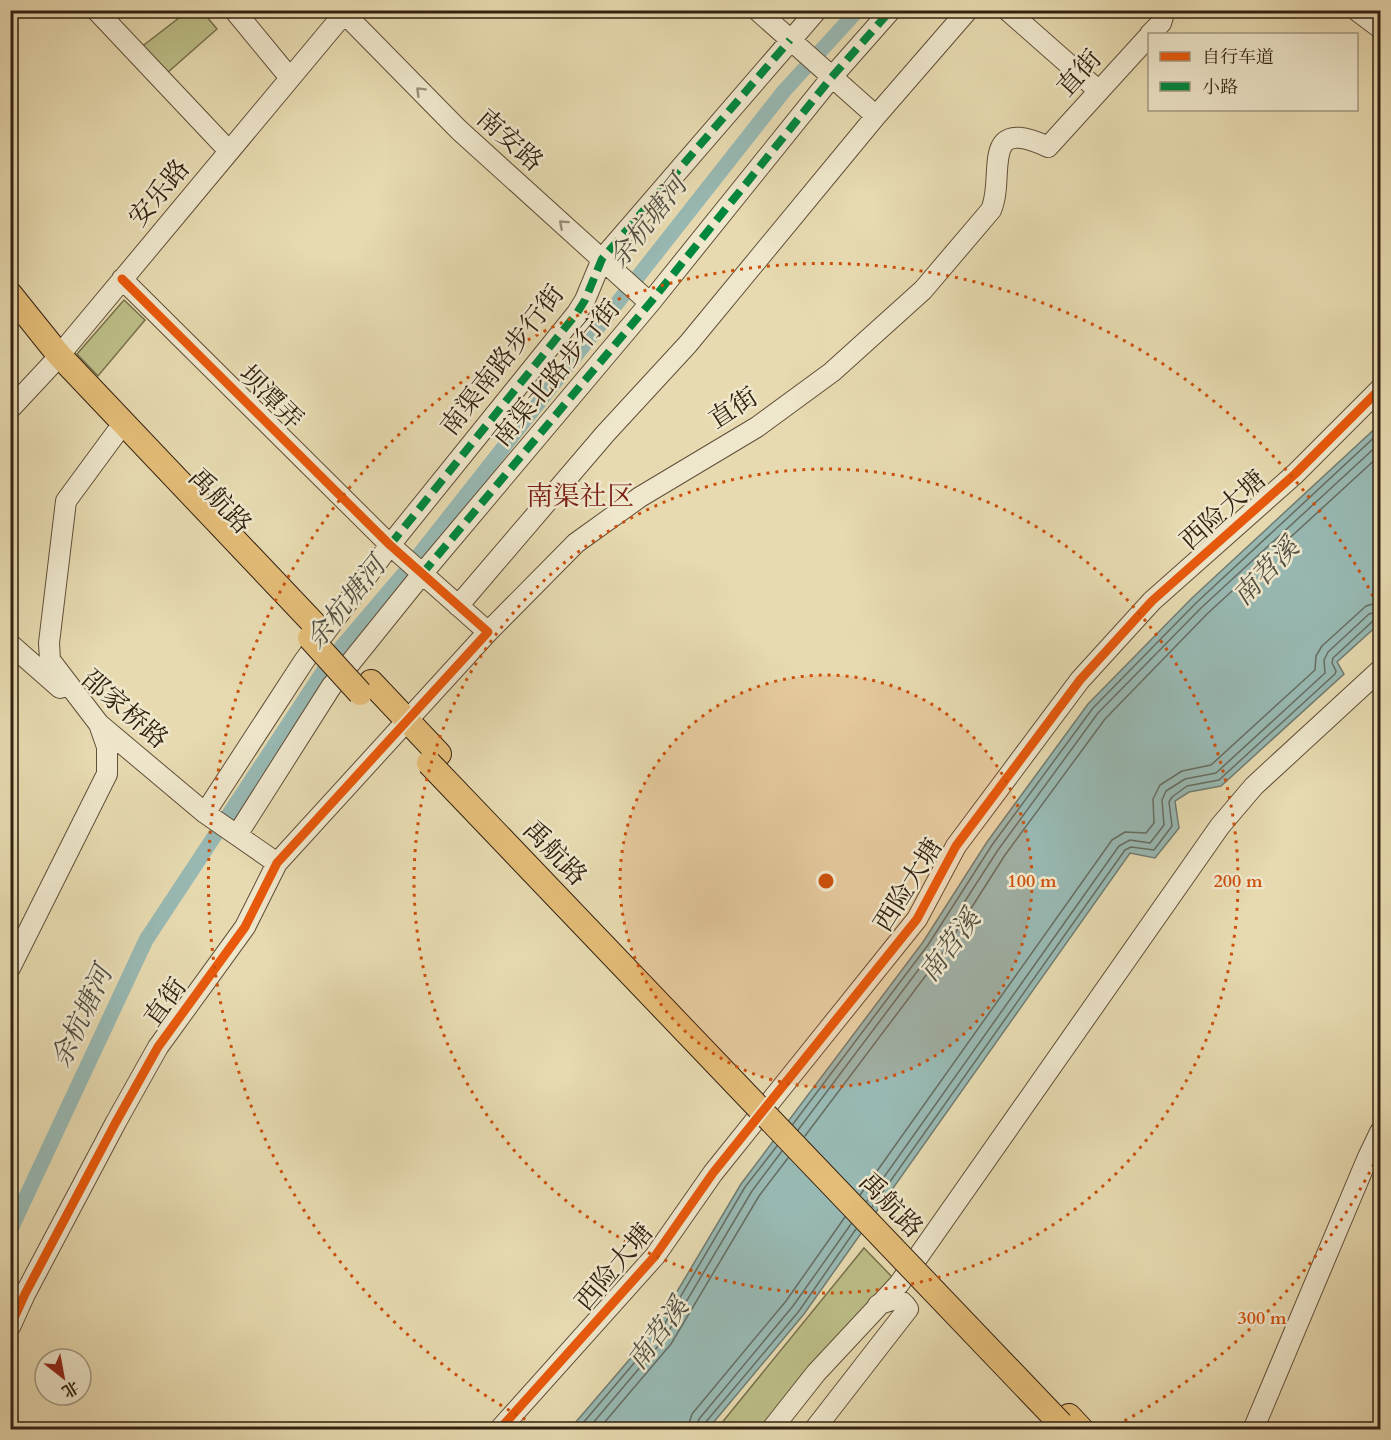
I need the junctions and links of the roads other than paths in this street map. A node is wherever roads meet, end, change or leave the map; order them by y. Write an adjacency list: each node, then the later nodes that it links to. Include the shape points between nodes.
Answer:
1 (96, 10): 19 (street)
2 (234, 10): 16 (street)
3 (757, 10): 14 (street)
4 (817, 10): 14 (street, 南渠南路步行街)
5 (891, 10): 15 (street, 南渠北路步行街)
6 (968, 10): 18 (street)
7 (1007, 10): 17 (street)
8 (1165, 10): 12 (street, 直街)
9 (1356, 10): 11 (street)
10 (344, 12): 16 (street, 安乐路); 20 (street, 南安路, one-way to 10, via 459,130)
11 (1380, 28)
12 (1152, 33)
13 (1148, 37): 17 (street, 直街)
14 (790, 40): 15 (street); 20 (street, 南渠南路步行街)
15 (827, 74): 18 (street); 23 (street, 南渠北路步行街)
16 (290, 78): 19 (street, 安乐路)
17 (1099, 91): 32 (street, 直街, via 1048,147 1017,138 1003,145 996,164 996,199 991,210 922,290 832,372 757,427 640,497 576,543)
18 (876, 116): 31 (street, via 688,344 605,434)
19 (229, 151): 21 (street, 安乐路)
20 (604, 261): 23 (street, 南安路); 29 (street, 南渠南路步行街, via 577,313)
21 (122, 279): 25 (street, 安乐路); 29 (street, 坝潭弄)
22 (10, 294): 25 (main road, 禹航路)
23 (650, 303): 30 (street, 南渠北路步行街)
24 (10, 310): 25 (main road, 禹航路)
25 (56, 360): 27 (street, 安乐路); 28 (main road, 禹航路); 33 (main road, 禹航路)
26 (1380, 389): 46 (street, 西险大塘, via 1295,474 1152,601 1080,680 956,846 917,919 713,1173 655,1256)
27 (10, 409)
28 (116, 433): 33 (main road, 禹航路); 36 (street, via 66,501 49,643 50,660)
29 (390, 545): 30 (street, 坝潭弄); 38 (street, 南渠南路步行街, via 304,661)
30 (420, 572): 31 (street, 坝潭弄); 39 (street, 南渠北路步行街, via 331,687)
31 (458, 606): 32 (street, 坝潭弄)
32 (488, 632): 37 (street, 直街)
33 (315, 633): 37 (main road, 禹航路)
34 (10, 644): 36 (street, 邵家桥路)
35 (1380, 670): 43 (street, via 1254,786 1220,826 899,1284)
36 (99, 724): 38 (street, 邵家桥路); 41 (street, via 107,747 107,774)
37 (402, 725): 40 (street, 直街); 45 (main road, 禹航路, bridge)
38 (205, 813): 39 (street, 邵家桥路)
39 (237, 834): 40 (street, 邵家桥路)
40 (277, 863): 44 (street, 直街, via 245,927 153,1056)
41 (10, 968)
42 (1380, 1132): 49 (street)
43 (878, 1305): 47 (street); 48 (street, via 897,1299 904,1301 908,1309)
44 (10, 1327)
45 (1070, 1425)
46 (499, 1430)
47 (771, 1430)
48 (814, 1430)
49 (1253, 1430)

